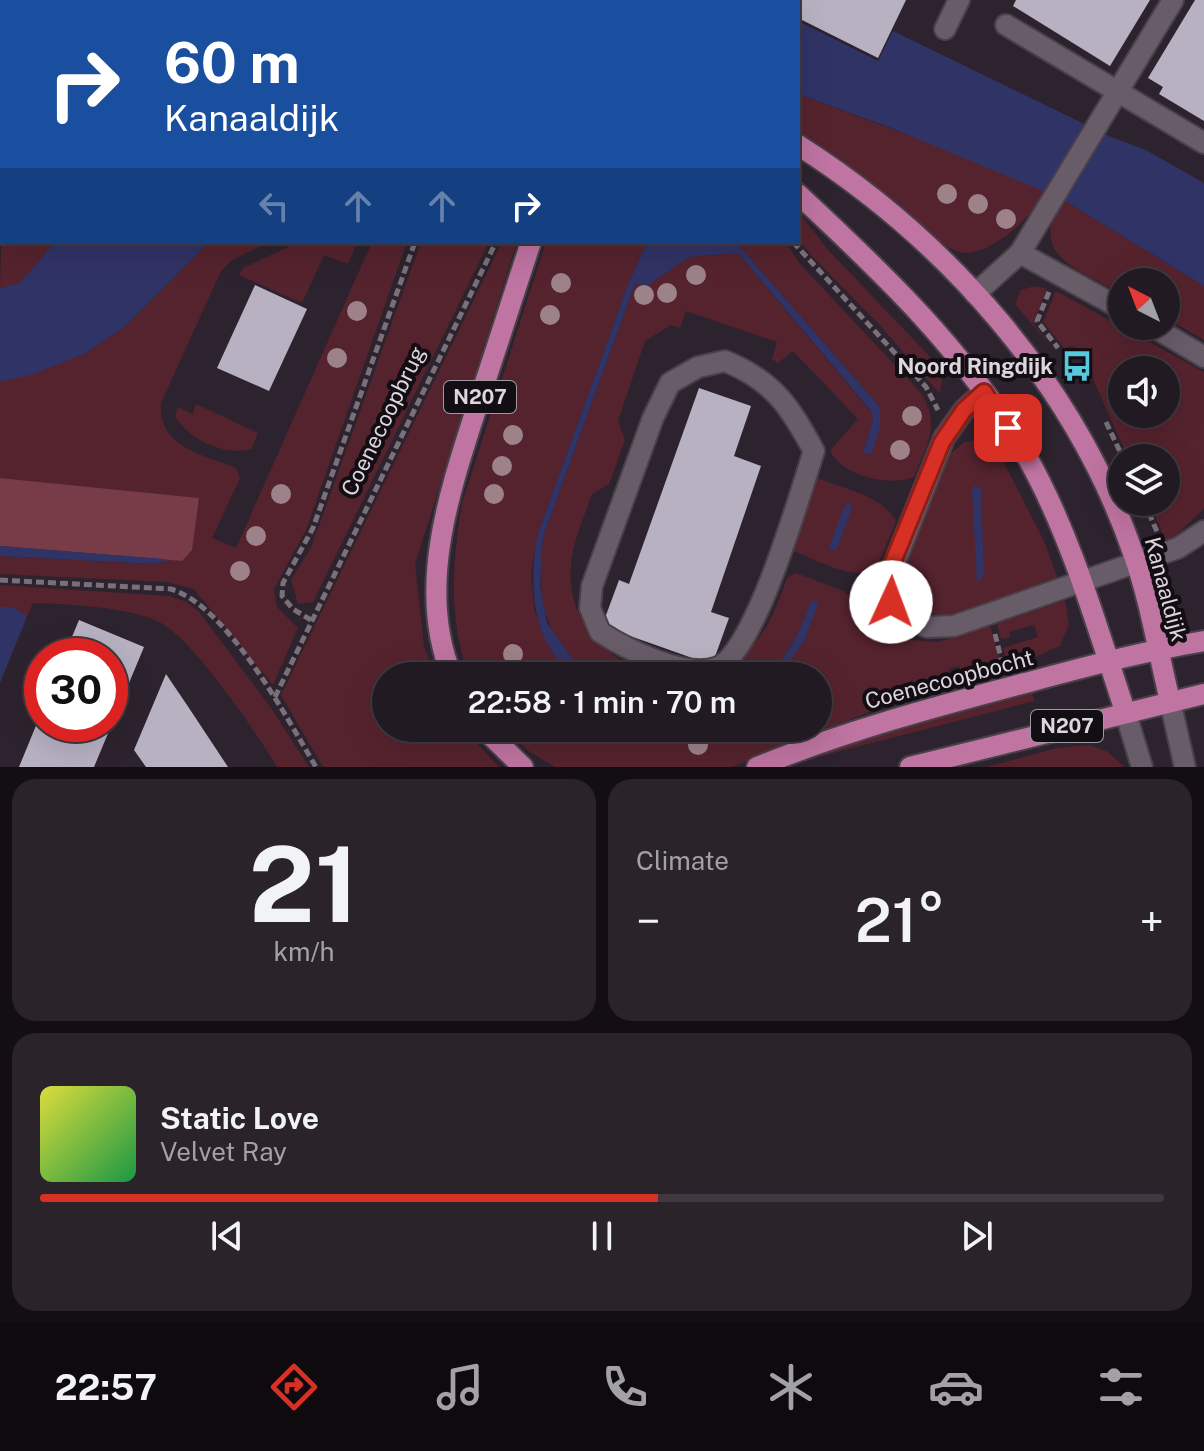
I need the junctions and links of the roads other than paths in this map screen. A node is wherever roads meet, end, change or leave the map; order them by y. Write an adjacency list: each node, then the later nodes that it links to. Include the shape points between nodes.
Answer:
1 (959, 0): 4 (street)
2 (1173, 0): 5 (street)
3 (1006, 25): 5 (street)
4 (945, 29)
5 (1116, 91): 6 (street); 10 (street)
6 (1204, 143)
7 (800, 147): 11 (main road, Kanaaldijk, via 922,242)
8 (800, 196): 15 (main road, via 914,306)
9 (530, 244): 23 (main road, N207, via 456,474 442,535 437,604)
10 (1020, 253): 11 (street); 12 (street)
11 (975, 294): 18 (main road, Kanaaldijk, via 1068,415 1101,476)
12 (1108, 301)
13 (1175, 340): 14 (street)
14 (1204, 357)
15 (984, 392): 19 (main road, via 1036,474); 19 (street, via 942,442 890,569 891,602 911,622 938,628)
16 (1204, 531): 18 (street)
17 (778, 559): 17 (street, via 756,618 726,663 713,669 646,657 600,632 590,608 596,573 653,418 670,383 698,367 725,361 750,371 787,402 814,451)
18 (1137, 563): 19 (street); 21 (main road, Kanaaldijk)
19 (1082, 582): 22 (main road)
20 (1204, 641): 21 (main road, N207)
21 (1158, 649): 22 (main road, Coenecoopbocht / N207); 25 (main road, Kanaaldijk)
22 (1108, 661): 26 (main road); 29 (main road, Coenecoopbocht / N207, via 859,728)
23 (448, 662)
24 (1204, 694): 25 (main road, N207)
25 (1170, 701): 26 (main road, N207); 32 (street)
26 (1125, 711): 30 (main road, N207); 31 (street)
27 (497, 742): 28 (main road)
28 (523, 767)
29 (757, 767)
30 (910, 767)
31 (1142, 767)
32 (1185, 767)

